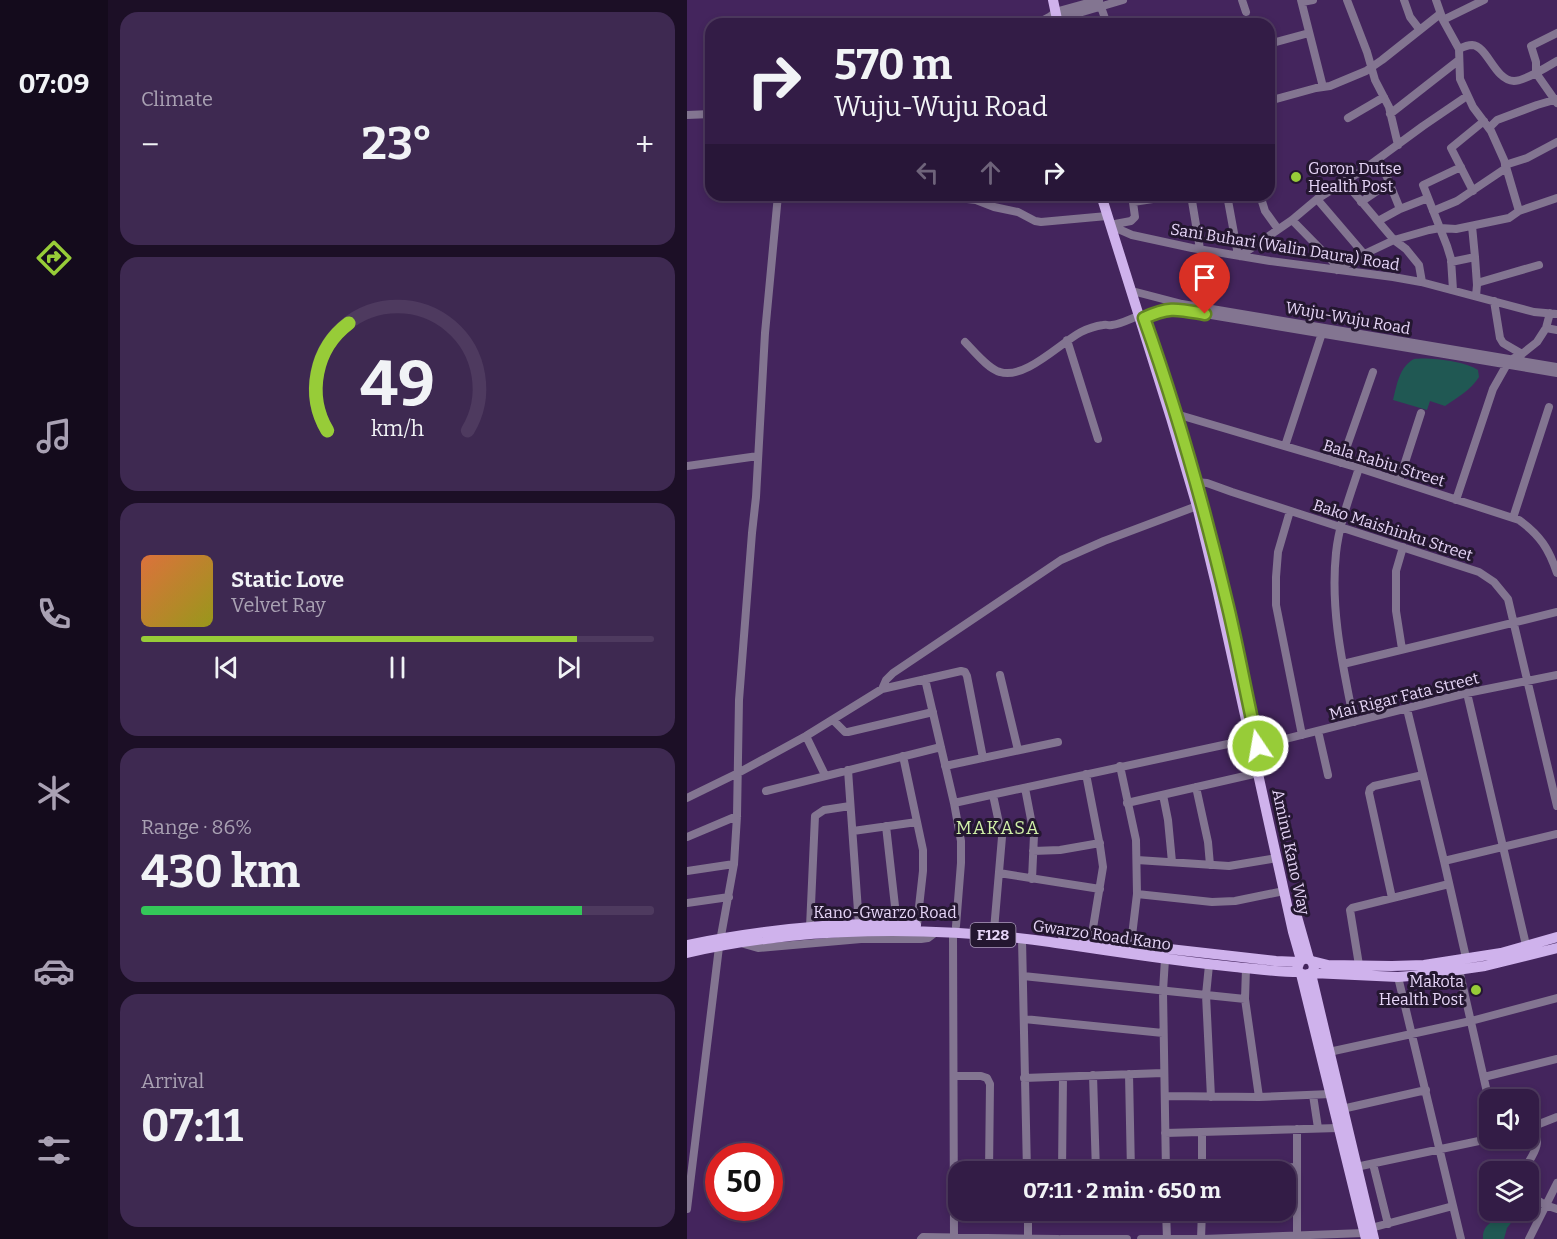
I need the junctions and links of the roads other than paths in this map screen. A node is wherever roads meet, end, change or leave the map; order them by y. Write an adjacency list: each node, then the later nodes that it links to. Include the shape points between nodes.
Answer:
1 (1053, 0): 12 (main road)
2 (1123, 0): 10 (street)
3 (1242, 0): 11 (street)
4 (1313, 0): 9 (street)
5 (1347, 0): 22 (street)
6 (1404, 0): 15 (street)
7 (1435, 0): 13 (street)
8 (1484, 0): 13 (street)
9 (1301, 1): 16 (street)
10 (1100, 3): 12 (street); 14 (street)
11 (1246, 12)
12 (1058, 15)
13 (1441, 17): 15 (street); 19 (street)
14 (1105, 18)
15 (1420, 30): 22 (street)
16 (1309, 33): 18 (street); 24 (street)
17 (1557, 33): 23 (street, via 1531,46)
18 (1275, 42)
19 (1459, 49): 20 (street); 23 (street, via 1476,46 1502,76 1512,81)
20 (1459, 60): 25 (street, via 1459,79); 30 (street)
21 (1557, 61): 23 (street)
22 (1372, 68): 24 (street); 26 (street)
23 (1536, 73): 28 (street)
24 (1323, 87): 27 (street)
25 (1467, 96): 33 (street); 35 (street)
26 (1384, 97): 30 (street); 32 (street)
27 (1275, 99)
28 (1556, 101): 33 (street)
29 (705, 114): 31 (street)
30 (1390, 114): 35 (street)
31 (687, 115)
32 (1348, 118)
33 (1487, 124): 37 (street, via 1451,148); 38 (street)
34 (1557, 142): 38 (street)
35 (1398, 145): 36 (street)
36 (1377, 160): 39 (street); 40 (street)
37 (1461, 167): 41 (street); 42 (street, via 1423,184)
38 (1506, 167): 41 (street); 56 (street)
39 (1344, 181): 44 (street); 53 (street)
40 (1389, 183): 53 (street); 54 (street)
41 (1473, 191): 55 (street)
42 (1428, 198): 54 (street); 55 (street)
43 (1557, 198): 56 (street)
44 (1317, 199): 57 (street); 65 (street)
45 (777, 201): 94 (street)
46 (979, 201): 59 (street, via 1041,222)
47 (1103, 201): 59 (main road, Aminu Kano Way)
48 (1107, 201): 59 (main road, Aminu Kano Way)
49 (1133, 201): 59 (street, via 1131,221)
50 (1192, 201): 64 (street)
51 (1228, 201): 66 (street)
52 (1262, 201): 62 (street)
53 (1361, 202): 58 (street)
54 (1400, 209): 58 (street)
55 (1433, 211): 61 (street)
56 (1519, 211): 60 (street, via 1509,218)
57 (1292, 220): 62 (street); 70 (street)
58 (1378, 221): 63 (street)
59 (1112, 222): 64 (street, Sani Buhari (Walin Daura) Road, via 1132,235); 74 (main road, Aminu Kano Way); 78 (main road, Aminu Kano Way)
60 (1472, 226): 61 (street); 67 (street)
61 (1440, 228): 63 (street); 68 (street)
62 (1278, 229): 66 (street)
63 (1394, 240): 65 (street); 71 (street, via 1419,265)
64 (1200, 249): 66 (street, Sani Buhari (Walin Daura) Road)
65 (1364, 254): 70 (street)
66 (1239, 255): 70 (street, Sani Buhari (Walin Daura) Road)
67 (1475, 257): 68 (street); 72 (street)
68 (1451, 262): 73 (street)
69 (1539, 265): 72 (street)
70 (1338, 269): 71 (street, Sani Buhari (Walin Daura) Road)
71 (1422, 282): 73 (street, Sani Buhari (Walin Daura) Road)
72 (1477, 283): 75 (street)
73 (1453, 290): 75 (street, Sani Buhari (Walin Daura) Road)
74 (1136, 292): 78 (main road, Aminu Kano Way); 85 (street, Wuju-Wuju Road, via 1182,304)
75 (1476, 297): 76 (street, Sani Buhari (Walin Daura) Road)
76 (1494, 301): 77 (street, Sani Buhari (Walin Daura) Road, via 1534,312); 84 (street, via 1500,338)
77 (1554, 312): 79 (street)
78 (1141, 317): 81 (street, Wuju-Wuju Road, via 1171,309); 82 (street, Wuju-Wuju Road, via 1083,330); 91 (main road, Aminu Kano Way); 101 (main road, Aminu Kano Way)
79 (1546, 328): 80 (street); 84 (street)
80 (1557, 330)
81 (1322, 333): 85 (street, Wuju-Wuju Road); 93 (street)
82 (1067, 340): 83 (street, Wuju-Wuju Road, via 1041,360 1009,373 998,372); 92 (street)
83 (965, 342)
84 (1522, 354): 85 (street)
85 (1509, 362): 86 (street, Wuju-Wuju Road); 88 (street, Wuju-Wuju Road); 100 (street, via 1493,388)
86 (1557, 367)
87 (1373, 372): 95 (street)
88 (1557, 373)
89 (1549, 407): 103 (street)
90 (1421, 413): 98 (street)
91 (1176, 414): 93 (street, Bala Rabiu Street); 99 (main road, Aminu Kano Way)
92 (1098, 439)
93 (1285, 446): 95 (street, Bala Rabiu Street)
94 (758, 456): 96 (street); 135 (street, via 739,700)
95 (1341, 463): 97 (street, Bala Rabiu Street)
96 (687, 466)
97 (1359, 468): 98 (street, Bala Rabiu Street); 105 (street)
98 (1399, 481): 100 (street, Bala Rabiu Street)
99 (1196, 482): 102 (street, Bako Maishinku Street); 104 (main road, Aminu Kano Way)
100 (1456, 500): 103 (street, Bala Rabiu Street)
101 (1197, 506): 104 (main road, Aminu Kano Way); 117 (street, via 1061,560 893,673)
102 (1290, 511): 105 (street, Bako Maishinku Street); 124 (street, via 1278,552 1276,605)
103 (1513, 518): 107 (street, Bala Rabiu Street, via 1533,530)
104 (1203, 520): 127 (main road, Aminu Kano Way, via 1228,608)
105 (1341, 526): 106 (street, Bako Maishinku Street); 112 (street, via 1334,585 1335,622)
106 (1403, 547): 110 (street, Bako Maishinku Street, via 1479,572 1494,582 1507,600); 111 (street, via 1396,571 1396,610)
107 (1553, 552): 108 (street, Bala Rabiu Street)
108 (1557, 573)
109 (1557, 612): 110 (street)
110 (1513, 623): 111 (street); 116 (street, Bako Maishinku Street)
111 (1403, 649): 112 (street)
112 (1343, 664): 122 (street)
113 (1000, 675): 129 (street)
114 (1557, 675): 116 (street, Mai Rigar Fata Street)
115 (925, 679): 117 (street); 120 (street); 131 (street, via 961,671 966,674)
116 (1527, 681): 118 (street, Mai Rigar Fata Street); 150 (street, Bako Maishinku Street)
117 (882, 688): 121 (street)
118 (1467, 693): 119 (street, Mai Rigar Fata Street); 159 (street)
119 (1407, 709): 122 (street, Mai Rigar Fata Street); 140 (street)
120 (933, 712): 121 (street, via 848,732); 128 (street)
121 (833, 720): 125 (street)
122 (1354, 723): 123 (street, Mai Rigar Fata Street)
123 (1318, 731): 124 (street, Mai Rigar Fata Street); 139 (street)
124 (1302, 735): 127 (street, Mai Rigar Fata Street)
125 (806, 736): 135 (street); 138 (street)
126 (1057, 742): 129 (street)
127 (1254, 742): 133 (street, Mai Rigar Fata Street); 136 (main road, Aminu Kano Way); 152 (main road, Aminu Kano Way)
128 (941, 747): 130 (street); 132 (street)
129 (1018, 750): 131 (street)
130 (903, 756): 134 (street); 153 (street)
131 (983, 758): 132 (street)
132 (945, 766): 147 (street)
133 (1120, 766): 137 (street, Mai Rigar Fata Street); 148 (street)
134 (848, 770): 138 (street); 149 (street)
135 (738, 773): 146 (street); 151 (street)
136 (1258, 773): 141 (street); 152 (main road, Aminu Kano Way)
137 (1086, 774): 142 (street, Mai Rigar Fata Street); 158 (street)
138 (825, 775): 143 (street)
139 (1328, 775)
140 (1423, 775): 163 (street); 175 (street, via 1370,789)
141 (1196, 787): 145 (street); 166 (street)
142 (1025, 788): 144 (street, Mai Rigar Fata Street); 160 (street, via 1034,835)
143 (766, 791)
144 (993, 795): 147 (street, Mai Rigar Fata Street); 168 (street, via 1002,837)
145 (1163, 795): 148 (street); 164 (street)
146 (687, 798)
147 (954, 803): 181 (street, via 961,852)
148 (1127, 803): 162 (street)
149 (850, 806): 155 (street); 180 (street, via 824,810 815,816)
150 (1557, 806)
151 (737, 816): 157 (street); 165 (street)
152 (1271, 817): 161 (main road, Aminu Kano Way); 195 (main road, Aminu Kano Way)
153 (917, 822): 154 (street); 179 (street, via 924,850)
154 (886, 826): 155 (street); 177 (street)
155 (853, 831): 178 (street)
156 (1557, 834): 159 (street)
157 (687, 837)
158 (1100, 843): 160 (street); 171 (street)
159 (1504, 847): 163 (street); 188 (street)
160 (1033, 851): 169 (street)
161 (1277, 858): 166 (street); 172 (main road, Aminu Kano Way)
162 (1137, 860): 164 (street); 173 (street)
163 (1444, 861): 170 (street)
164 (1172, 862): 166 (street)
165 (734, 864): 167 (street); 174 (street)
166 (1210, 865)
167 (687, 872)
168 (999, 873): 169 (street); 182 (street)
169 (1032, 879): 171 (street)
170 (1449, 884): 175 (street); 194 (street)
171 (1100, 889): 185 (street)
172 (1284, 891): 173 (street, via 1235,902); 195 (main road, Aminu Kano Way)
173 (1137, 894): 187 (street)
174 (729, 897): 176 (street); 186 (street)
175 (1392, 898): 193 (street, via 1350,910)
176 (687, 903)
177 (897, 924): 178 (main road, Kano-Gwarzo Road / F128); 179 (main road, Kano-Gwarzo Road / F128)
178 (859, 925): 180 (main road, Kano-Gwarzo Road / F128)
179 (917, 925): 181 (main road, Kano-Gwarzo Road / F128)
180 (810, 927): 186 (main road, Kano-Gwarzo Road / F128)
181 (954, 929): 182 (main road, Kano-Gwarzo Road / F128); 184 (main road, Gwarzo Road Kano / F128); 186 (main road, Gwarzo Road Kano / F128); 211 (street)
182 (994, 930): 185 (main road, Kano-Gwarzo Road / F128)
183 (1557, 937): 188 (main road, Kano-Gwarzo Road / F128)
184 (1022, 939): 191 (main road, Gwarzo Road Kano / F128); 197 (street)
185 (1091, 940): 187 (main road, Kano-Gwarzo Road / F128)
186 (720, 943): 190 (main road, Kano-Gwarzo Road / F128); 249 (street)
187 (1131, 944): 195 (main road, Kano-Gwarzo Road / F128)
188 (1526, 945): 194 (main road, Kano-Gwarzo Road / F128)
189 (1557, 948): 194 (main road, Kano-Gwarzo Road / F128, via 1526,957)
190 (689, 952)
191 (1165, 959): 192 (main road, Gwarzo Road Kano / F128); 199 (street)
192 (1209, 965): 196 (main road, Gwarzo Road Kano / F128); 200 (street)
193 (1359, 965): 194 (main road, Kano-Gwarzo Road / F128); 195 (main road, Kano-Gwarzo Road / F128)
194 (1463, 965): 198 (main road, Kano-Gwarzo Road / F128); 204 (street)
195 (1305, 967): 196 (main road, Gwarzo Road Kano / F128); 198 (main road, Kano-Gwarzo Road / F128); 207 (main road); 218 (main road)
196 (1246, 968): 202 (street)
197 (1023, 975): 199 (street); 203 (street)
198 (1398, 977): 206 (street)
199 (1163, 991): 200 (street); 205 (street)
200 (1206, 995): 202 (street); 222 (street)
201 (1557, 998): 204 (street)
202 (1245, 999): 221 (street)
203 (1024, 1020): 205 (street); 215 (street)
204 (1471, 1021): 206 (street); 214 (street)
205 (1163, 1033): 209 (street)
206 (1410, 1033): 207 (street); 217 (street)
207 (1329, 1052): 223 (main road)
208 (1557, 1059): 214 (street)
209 (1163, 1073): 210 (street); 220 (street)
210 (1129, 1074): 212 (street); 238 (street)
211 (954, 1076): 233 (street); 234 (street, via 981,1076 990,1084)
212 (1093, 1076): 213 (street); 237 (street)
213 (1063, 1077): 215 (street); 236 (street)
214 (1484, 1077): 216 (street)
215 (1024, 1078): 235 (street)
216 (1486, 1089)
217 (1426, 1090): 223 (street); 232 (street)
218 (1331, 1094): 219 (street); 227 (main road)
219 (1313, 1095): 221 (street); 226 (street)
220 (1165, 1096): 222 (street); 230 (street)
221 (1259, 1096): 222 (street)
222 (1211, 1097)
223 (1342, 1109): 243 (main road)
224 (1557, 1117): 225 (street)
225 (1539, 1124)
226 (1319, 1128): 227 (street); 228 (street)
227 (1338, 1128): 257 (main road)
228 (1297, 1129): 229 (street); 242 (street)
229 (1202, 1132): 230 (street); 240 (street)
230 (1165, 1133): 239 (street)
231 (1479, 1141): 232 (street)
232 (1440, 1149): 241 (street); 248 (street)
233 (955, 1161)
234 (989, 1161)
235 (1027, 1161)
236 (1062, 1161)
237 (1096, 1161)
238 (1131, 1161)
239 (1165, 1161)
240 (1202, 1161)
241 (1373, 1164): 243 (street); 255 (street)
242 (1297, 1167): 245 (street)
243 (1356, 1167): 257 (main road)
244 (1557, 1183): 247 (street)
245 (1297, 1201): 256 (street)
246 (1539, 1201): 247 (street)
247 (1545, 1205): 250 (street); 270 (street)
248 (1453, 1206): 255 (street); 269 (street)
249 (687, 1209)
250 (1557, 1209)
251 (956, 1221): 258 (street)
252 (1028, 1221): 259 (street)
253 (1166, 1221): 266 (street)
254 (1202, 1221): 268 (street)
255 (1387, 1224): 257 (street)
256 (1297, 1235): 257 (street); 260 (street)
257 (1369, 1235)
258 (955, 1238): 259 (street); 261 (street)
259 (1028, 1238): 262 (street)
260 (1254, 1238): 268 (street)
261 (921, 1239)
262 (1059, 1239): 263 (street)
263 (1073, 1239): 264 (street)
264 (1127, 1239)
265 (1140, 1239): 266 (street)
266 (1167, 1239): 267 (street)
267 (1197, 1239)
268 (1202, 1239)
269 (1461, 1239)
270 (1529, 1239)

